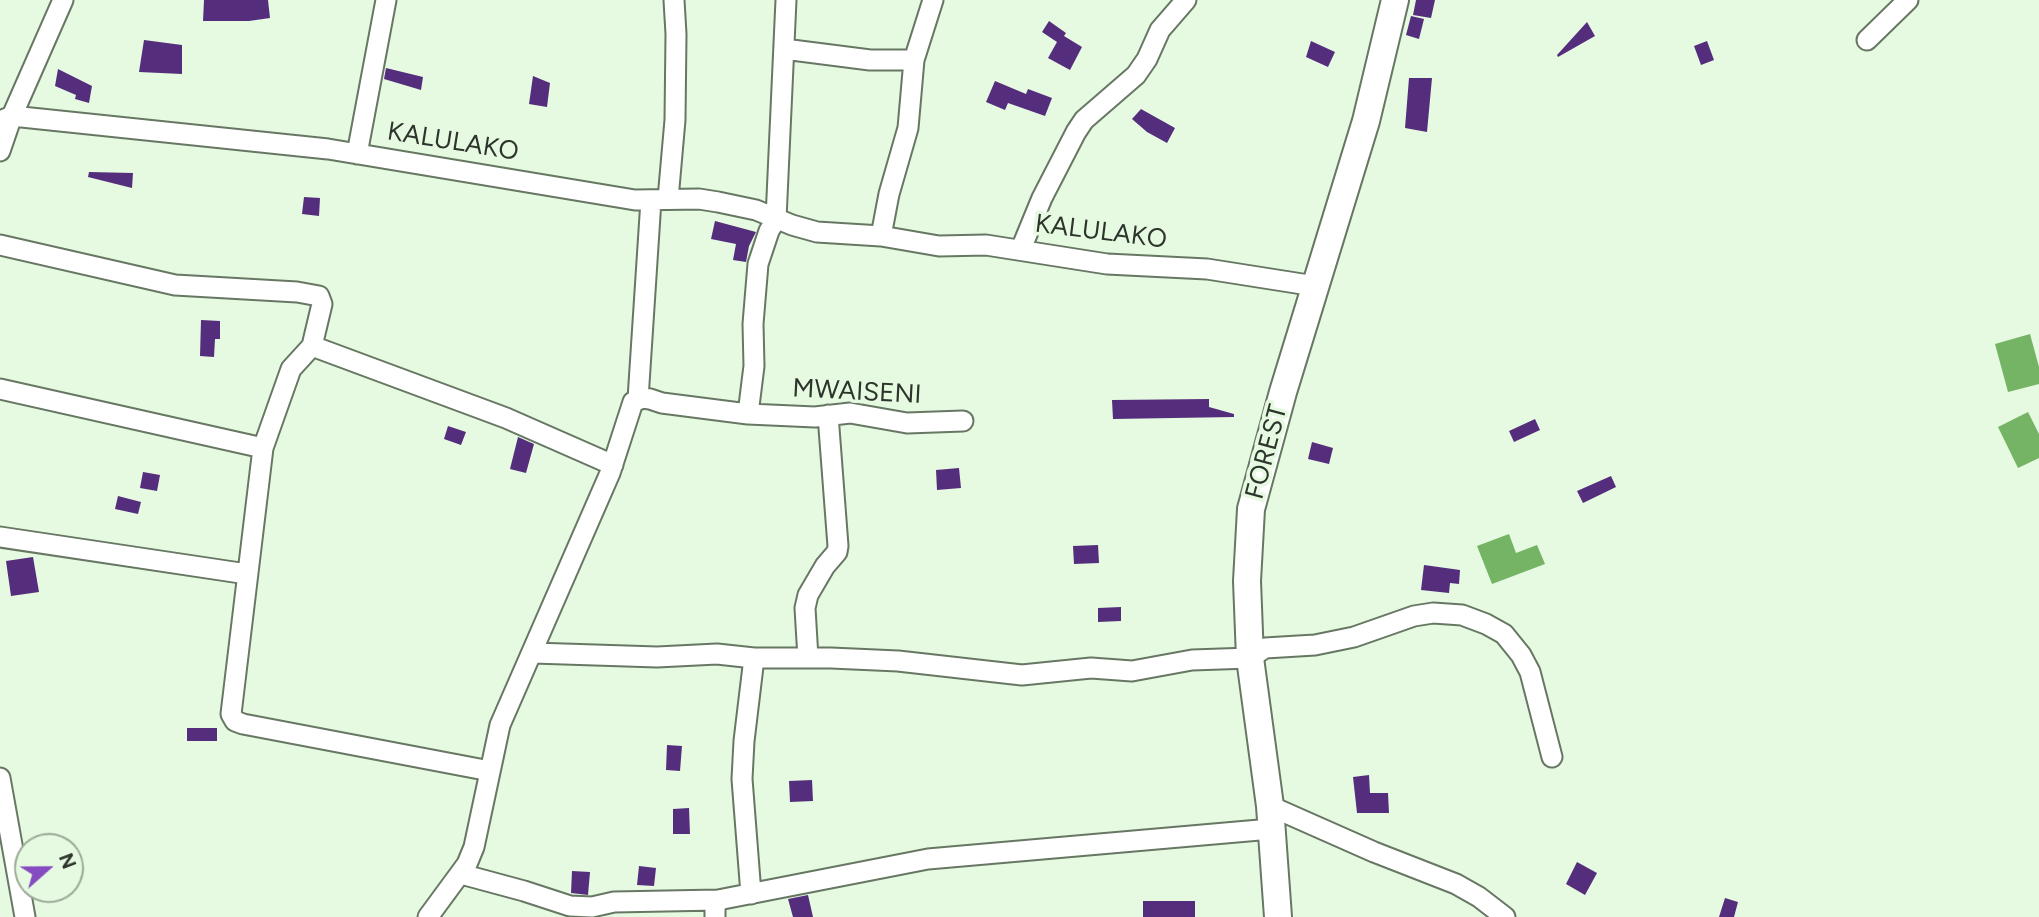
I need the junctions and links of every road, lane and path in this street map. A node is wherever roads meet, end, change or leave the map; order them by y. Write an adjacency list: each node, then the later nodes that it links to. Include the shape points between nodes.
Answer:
1 (63, 0): 12 (street)
2 (386, 0): 14 (street)
3 (674, 0): 15 (street, via 675,120)
4 (786, 0): 10 (street)
5 (933, 0): 11 (street)
6 (1395, 0): 20 (street, FOREST, via 1366,121)
7 (1908, 0): 9 (street)
8 (1176, 3): 19 (street, via 1143,67 1076,132)
9 (1867, 40)
10 (784, 49): 11 (street, via 870,61); 16 (street)
11 (914, 60): 17 (street, via 908,128)
12 (6, 119): 13 (street); 14 (street, KALULAKO, via 168,131)
13 (0, 151)
14 (357, 153): 15 (street, KALULAKO, via 635,200)
15 (660, 200): 16 (street, KALULAKO, via 718,202); 23 (street)
16 (776, 219): 17 (street, KALULAKO, via 817,232); 24 (street, via 758,264)
17 (881, 236): 19 (street, KALULAKO, via 939,246)
18 (0, 245): 21 (street, via 175,285 318,296 321,304)
19 (1021, 249): 20 (street, KALULAKO, via 1107,264 1207,269)
20 (1315, 286): 34 (street, FOREST, via 1251,509 1247,581)
21 (312, 346): 27 (street, via 290,369); 28 (street, via 506,418)
22 (0, 390): 27 (street)
23 (638, 399): 24 (street, MWAISENI); 28 (street, via 630,407)
24 (748, 414): 25 (street, MWAISENI)
25 (828, 415): 26 (street, MWAISENI, via 870,415 906,423); 33 (street, via 838,546 808,595)
26 (963, 421)
27 (263, 448): 30 (street)
28 (613, 464): 31 (street)
29 (0, 537): 30 (street)
30 (247, 574): 36 (street, via 231,703 236,721)
31 (533, 653): 32 (street); 36 (street, via 506,710)
32 (754, 658): 33 (street); 40 (street, via 742,779)
33 (808, 658): 34 (street, via 898,661 1022,675 1091,668 1132,671 1192,660)
34 (1250, 658): 35 (street, via 1265,648 1354,637 1414,616 1462,615 1504,635 1521,655 1530,672); 38 (street, FOREST)
35 (1552, 757)
36 (490, 771): 39 (street, via 474,847)
37 (0, 778): 42 (street)
38 (1270, 817): 40 (street, via 929,859); 44 (street, FOREST); 45 (street, via 1456,884)
39 (461, 874): 41 (street, via 570,906 614,901); 43 (street)
40 (751, 894): 41 (street)
41 (716, 908)
42 (25, 917)
43 (428, 917)
44 (1278, 917)
45 (1505, 917)

